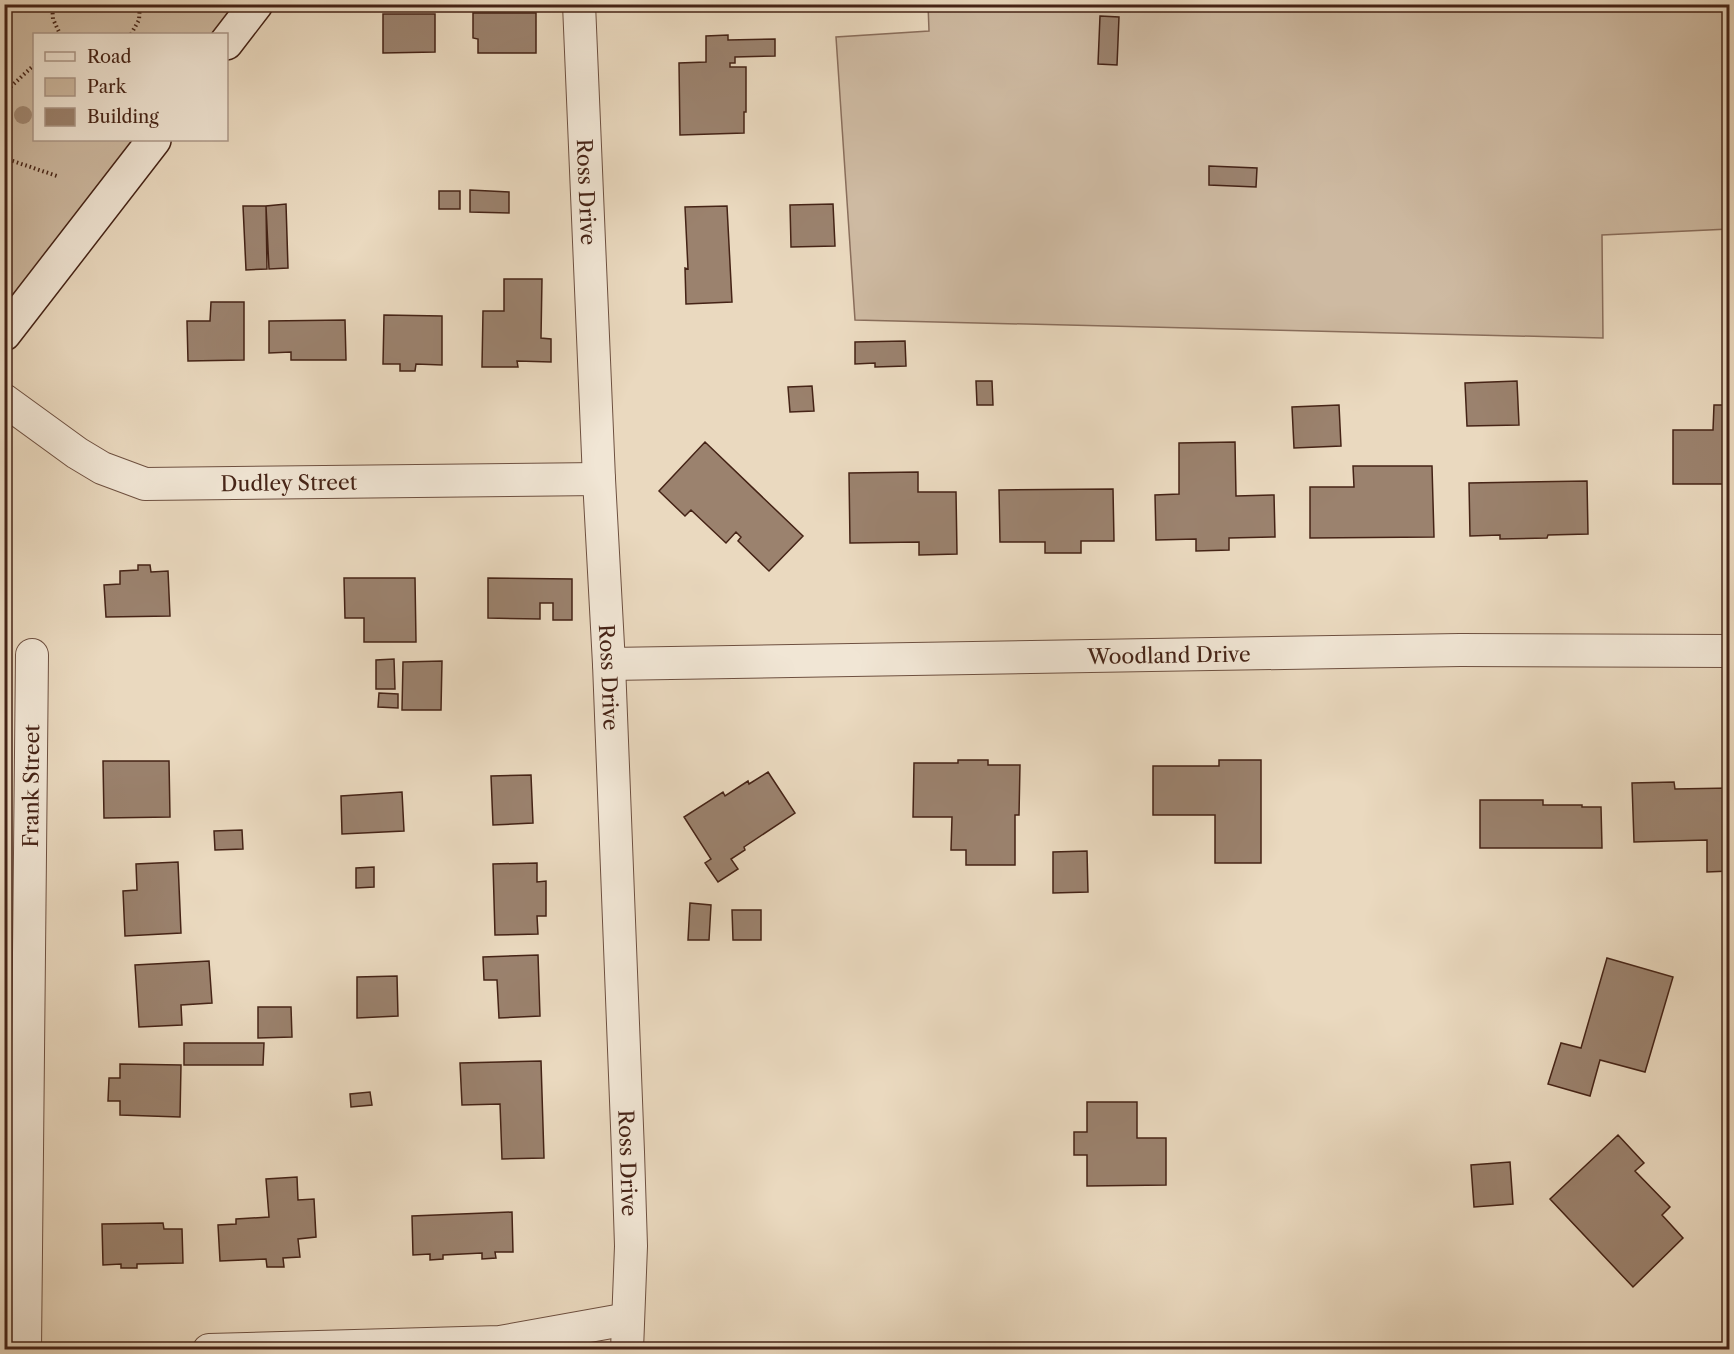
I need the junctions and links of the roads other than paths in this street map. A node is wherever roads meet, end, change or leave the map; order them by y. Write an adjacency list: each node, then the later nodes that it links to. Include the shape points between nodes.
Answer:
1 (255, 4): 3 (street)
2 (579, 4): 7 (street, Ross Drive)
3 (228, 40)
4 (153, 141): 5 (street)
5 (4, 334)
6 (4, 400): 7 (street, Dudley Street, via 102,468 145,484)
7 (598, 479): 10 (street, Ross Drive)
8 (1730, 651): 10 (street, Woodland Drive, via 1460,650)
9 (32, 655): 12 (street, Frank Street)
10 (609, 664): 11 (street, Ross Drive, via 631,1246)
11 (628, 1319): 13 (street, via 500,1342); 14 (street, Ross Drive)
12 (25, 1350)
13 (209, 1350)
14 (627, 1350)

